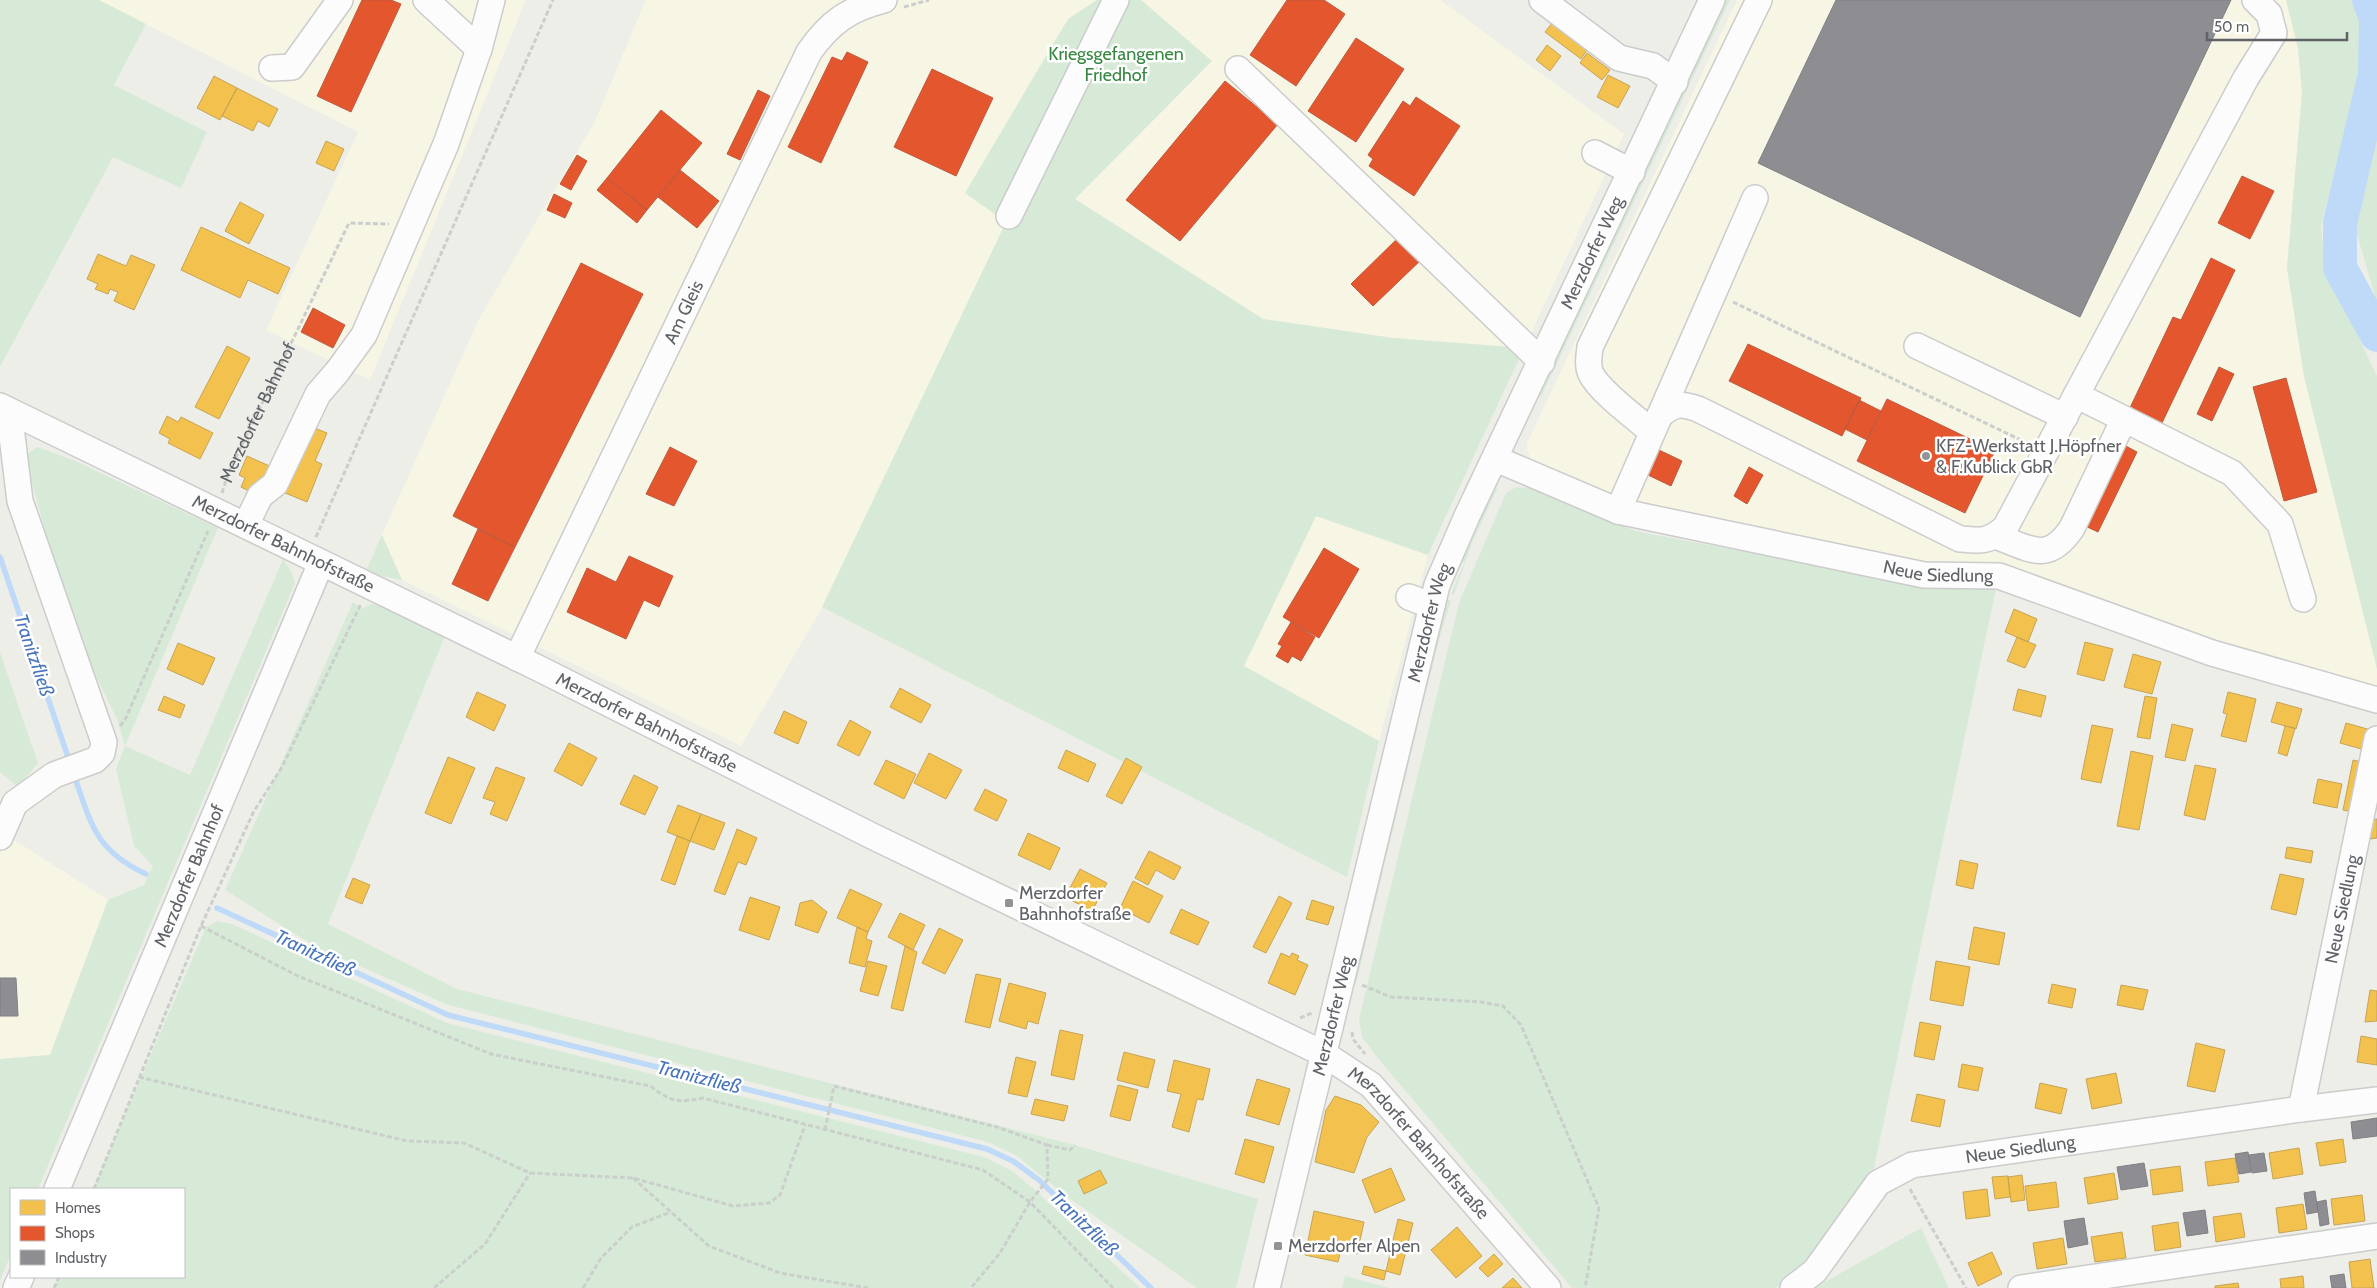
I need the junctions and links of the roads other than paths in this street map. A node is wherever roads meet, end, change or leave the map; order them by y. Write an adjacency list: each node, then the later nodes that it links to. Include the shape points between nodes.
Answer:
1 (340, 0): 11 (street, via 292,67)
2 (426, 0): 10 (street)
3 (492, 0): 10 (street)
4 (884, 0): 33 (street, Am Gleis, via 852,10 838,19 809,52)
5 (1116, 0): 17 (street)
6 (1542, 0): 13 (street, via 1619,58 1653,66)
7 (1712, 0): 13 (street, Merzdorfer Weg)
8 (1759, 0): 24 (street, via 1590,347 1590,373 1598,384)
9 (2254, 0): 20 (street, via 2269,14 2274,33 2246,78)
10 (479, 49): 27 (street, via 446,144 364,335 318,394 275,484 260,496)
11 (272, 68)
12 (1238, 69): 19 (street)
13 (1675, 82): 15 (street, Merzdorfer Weg)
14 (1595, 153): 15 (street)
15 (1632, 172): 19 (street, Merzdorfer Weg)
16 (1755, 198): 24 (street)
17 (1009, 216)
18 (1917, 346): 22 (street)
19 (1542, 362): 25 (street, Merzdorfer Weg)
20 (2076, 395): 22 (street); 23 (street)
21 (5, 408): 27 (street, Merzdorfer Bahnhofstraße); 36 (street, via 20,500 99,751 54,775 15,803)
22 (2065, 417): 28 (street, via 2005,528)
23 (2124, 419): 28 (street, via 2063,541 2053,549 2041,552); 31 (street, via 2232,473 2270,511 2280,524)
24 (1656, 424): 26 (street); 28 (street, via 1670,407 1682,404 1960,539 1985,541)
25 (1496, 459): 26 (street, Neue Siedlung); 32 (street, Merzdorfer Weg, via 1452,550)
26 (1618, 511): 34 (street, Neue Siedlung, via 1924,575 1998,576 2212,653)
27 (246, 525): 29 (street, Merzdorfer Bahnhofstraße)
28 (1995, 536)
29 (314, 559): 33 (street, Merzdorfer Bahnhofstraße); 40 (street, Merzdorfer Bahnhof)
30 (1409, 597): 32 (street)
31 (2303, 599)
32 (1432, 606): 37 (street, Merzdorfer Weg)
33 (517, 658): 37 (street, Merzdorfer Bahnhofstraße, via 872,836)
34 (2377, 700)
35 (2377, 738): 39 (street, Neue Siedlung)
36 (0, 837)
37 (1324, 1054): 42 (street, Merzdorfer Weg); 43 (street, Merzdorfer Bahnhofstraße, via 1371,1085)
38 (2377, 1100): 39 (street, Neue Siedlung)
39 (2301, 1108): 44 (street, Neue Siedlung, via 1912,1165 1878,1183 1815,1271)
40 (58, 1188)
41 (2377, 1236): 45 (street)
42 (1267, 1288)
43 (1548, 1288)
44 (1793, 1288)
45 (2021, 1288)

